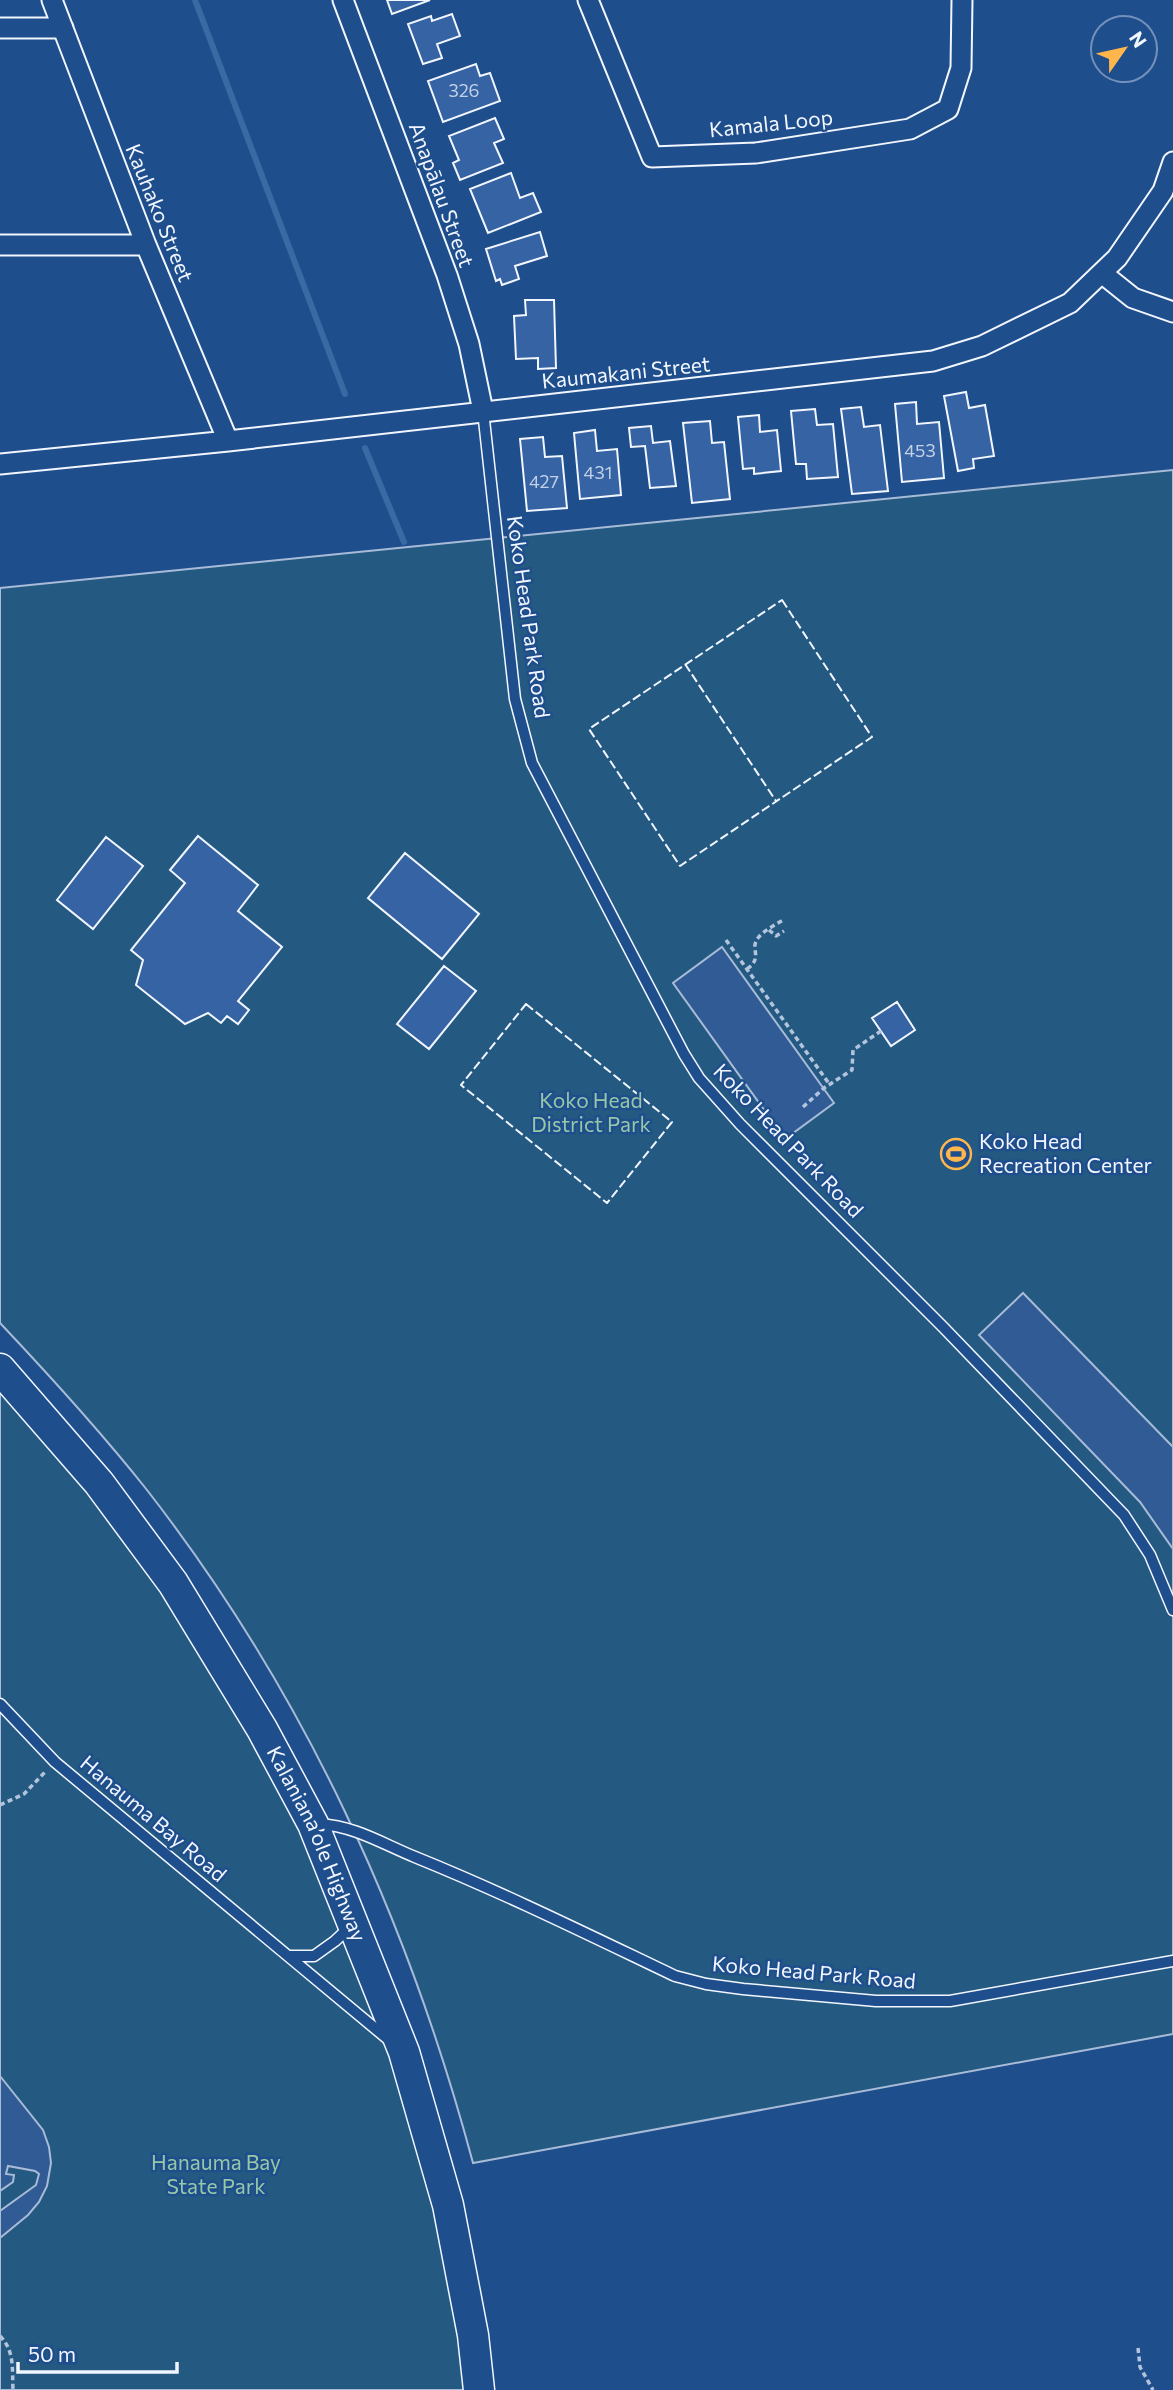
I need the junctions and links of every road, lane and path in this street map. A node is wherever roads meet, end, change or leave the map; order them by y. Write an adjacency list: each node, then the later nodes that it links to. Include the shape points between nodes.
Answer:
1 (52, 0): 6 (street, Kauhako Street)
2 (344, 0): 12 (street, Anapālau Street, via 447,275 469,344)
3 (588, 0): 4 (street, Kamala Loop, via 652,157 756,153 910,130 947,109 961,68)
4 (962, 0)
5 (0, 28): 6 (street)
6 (63, 28): 9 (street, Kauhako Street)
7 (1173, 162): 10 (street, Kaumakani Street, via 1163,191)
8 (0, 245): 9 (street)
9 (146, 245): 13 (street, Kauhako Street)
10 (1103, 274): 11 (street, via 1133,298); 12 (street, Kaumakani Street, via 1070,303 1049,314 982,346 933,361)
11 (1173, 312)
12 (483, 411): 13 (street, Kaumakani Street); 24 (lane, Koko Head Park Road, via 515,699 532,762 684,1054 740,1124 1125,1515 1150,1555)
13 (228, 441): 14 (street, Kaumakani Street)
14 (0, 464)
15 (783, 920): 16 (path)
16 (769, 930): 17 (path, via 776,936); 19 (path, via 758,937 755,964)
17 (784, 931)
18 (726, 940): 19 (path)
19 (747, 969): 21 (path)
20 (881, 1031): 21 (path, via 853,1050 852,1070)
21 (830, 1085): 22 (path)
22 (803, 1107)
23 (0, 1370): 28 (main road, Kalaniana’ole Highway, via 99,1483 173,1583 262,1728)
24 (1173, 1610)
25 (0, 1704): 26 (lane, Hanauma Bay Road)
26 (54, 1762): 27 (path, via 24,1794); 30 (lane, Hanauma Bay Road)
27 (0, 1805)
28 (313, 1824): 29 (main road, Kalaniana’ole Highway); 31 (lane, Koko Head Park Road, via 369,1836 675,1976 706,1984 876,2001 950,2001)
29 (354, 1923): 30 (lane, via 314,1956); 32 (main road, Kalaniana’ole Highway)
30 (288, 1956): 32 (lane, Hanauma Bay Road)
31 (1173, 1961)
32 (404, 2052): 36 (main road, Kalaniana’ole Highway, via 448,2205)
33 (0, 2336): 35 (path, via 12,2359)
34 (1139, 2348): 37 (path, via 1140,2367)
35 (13, 2390)
36 (479, 2390)
37 (1153, 2390)

